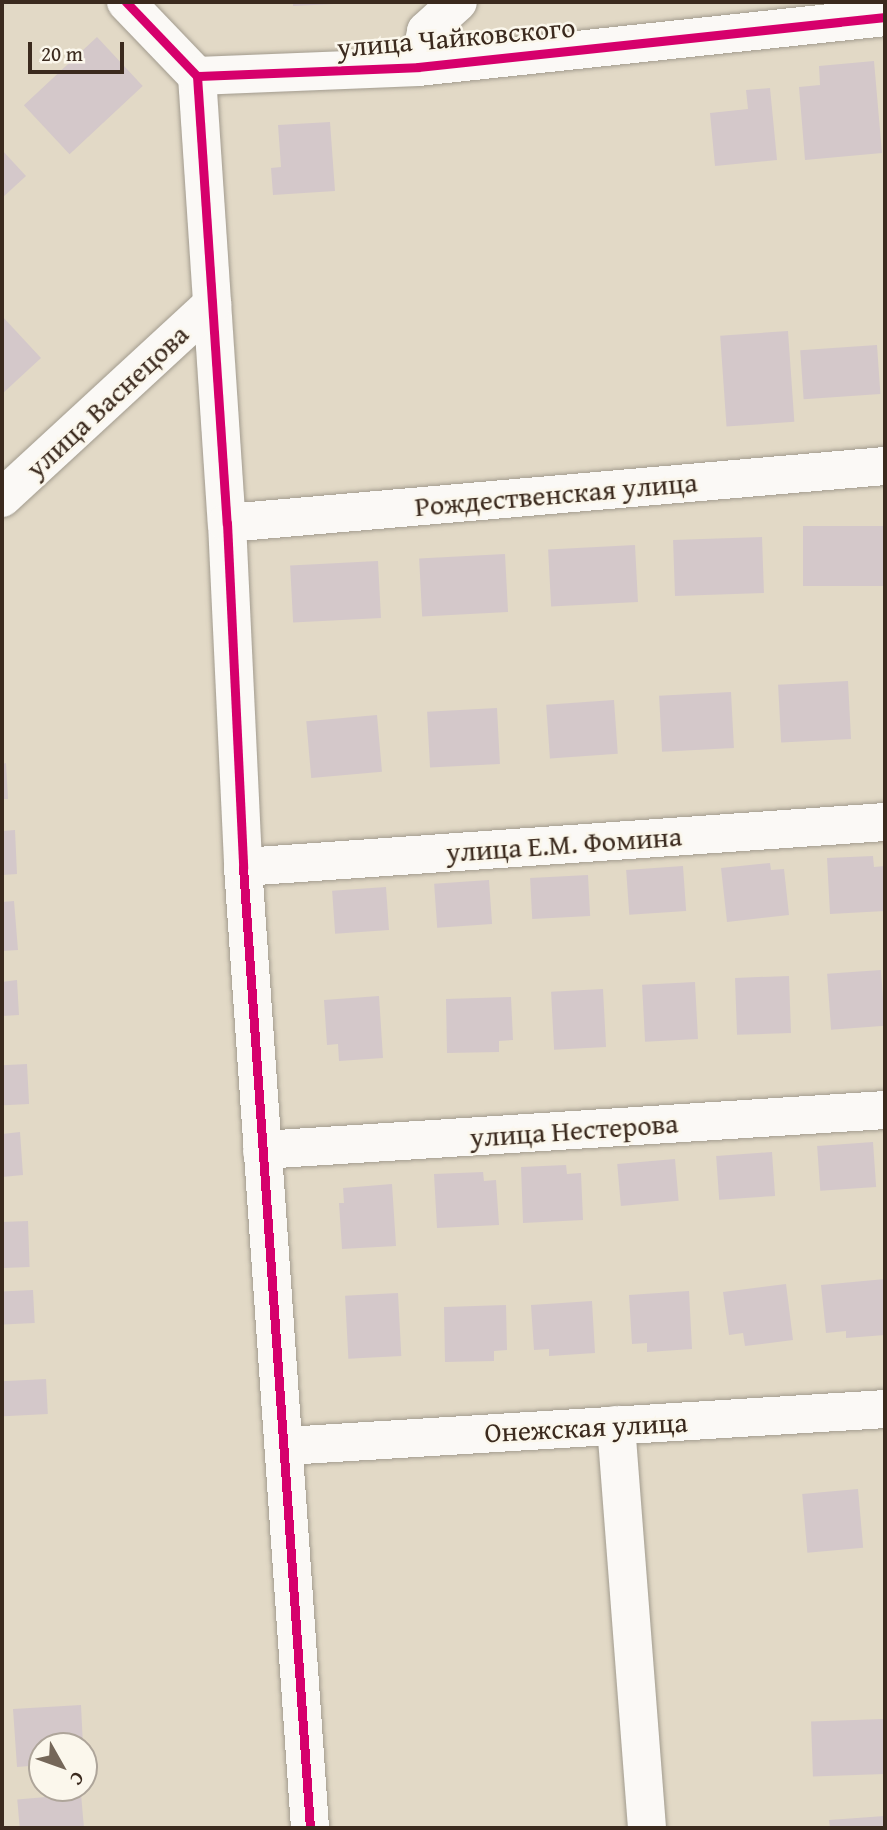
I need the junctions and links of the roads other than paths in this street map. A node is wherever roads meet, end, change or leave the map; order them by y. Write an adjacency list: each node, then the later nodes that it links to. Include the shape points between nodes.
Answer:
1 (126, 2): 5 (street)
2 (458, 2): 4 (street, via 426,31)
3 (870, 13): 4 (street, улица Чайковского)
4 (418, 67): 5 (street, улица Чайковского)
5 (197, 76): 6 (street)
6 (212, 304): 8 (street, улица Васнецова); 9 (street)
7 (885, 466): 9 (street, Рождественская улица)
8 (2, 498)
9 (227, 523): 11 (street)
10 (885, 822): 11 (street, улица Е.М. Фомина)
11 (243, 867): 13 (street)
12 (885, 1110): 13 (street, улица Нестерова)
13 (262, 1150): 16 (street)
14 (885, 1409): 15 (street, Онежская улица)
15 (616, 1425): 16 (street, Онежская улица); 18 (street)
16 (286, 1446): 17 (street)
17 (310, 1828)
18 (647, 1828)

